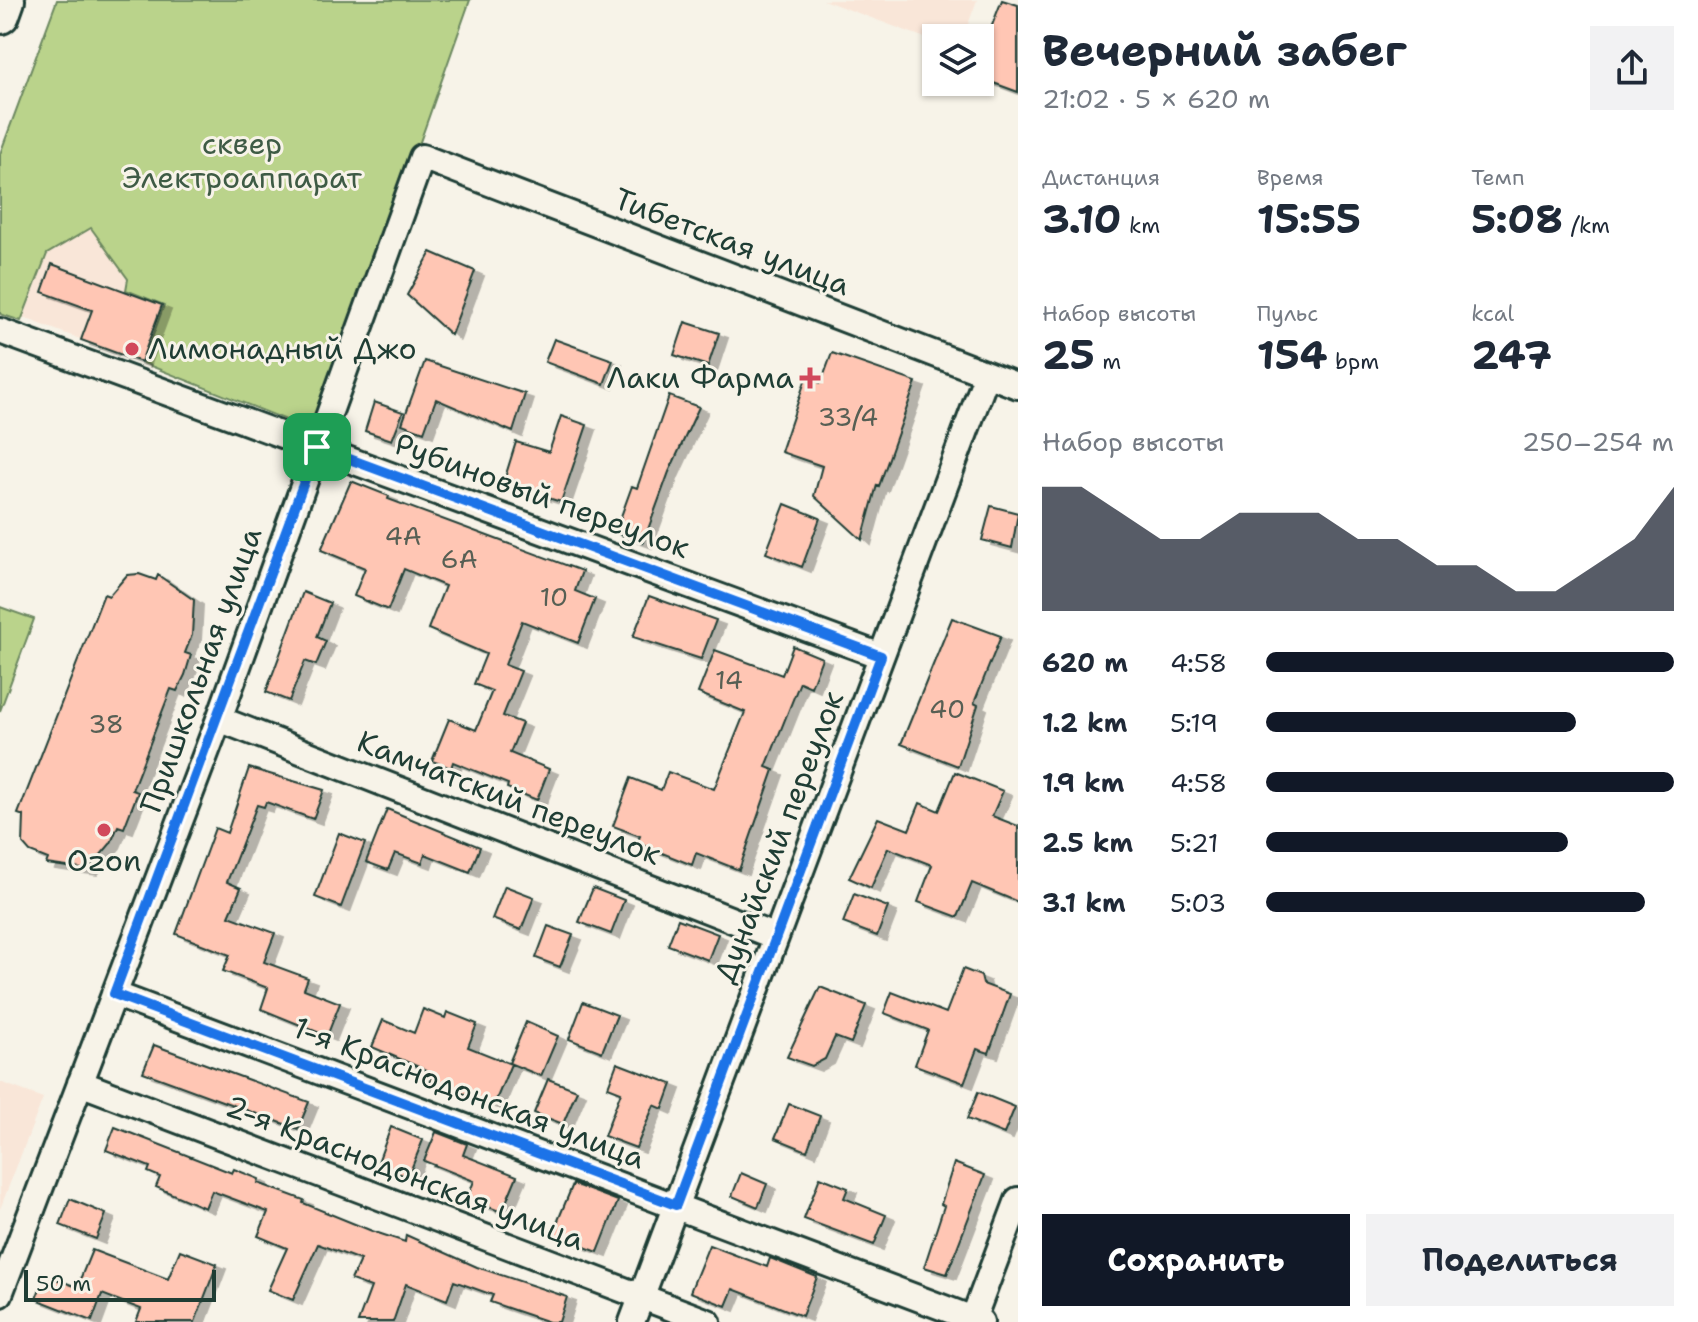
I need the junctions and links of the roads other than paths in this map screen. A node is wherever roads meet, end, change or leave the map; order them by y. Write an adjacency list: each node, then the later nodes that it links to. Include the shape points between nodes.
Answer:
1 (5, 0): 2 (main road)
2 (0, 14)
3 (422, 157): 5 (street, Тибетская улица); 7 (street, Пришкольная улица)
4 (0, 331): 7 (street, Рубиновый переулок)
5 (987, 374): 6 (street, Тибетская улица); 8 (street, Дунайский переулок)
6 (1018, 386)
7 (317, 447): 8 (street, Рубиновый переулок); 9 (street, Пришкольная улица)
8 (881, 656): 10 (street, Дунайский переулок)
9 (219, 719): 10 (street, Камчатский переулок); 11 (street, Пришкольная улица)
10 (776, 937): 14 (street, Дунайский переулок)
11 (114, 994): 12 (street, Пришкольная улица); 14 (street, 1-я Краснодонская улица)
12 (80, 1083): 15 (street, Пришкольная улица); 16 (street, 2-я Краснодонская улица)
13 (1018, 1200): 17 (street)
14 (676, 1205): 16 (street, Дунайский переулок); 17 (street, 1-я Краснодонская улица)
15 (0, 1294)
16 (642, 1297): 18 (street, Дунайский переулок); 19 (street, 2-я Краснодонская улица)
17 (975, 1321)
18 (632, 1322)
19 (708, 1322)

